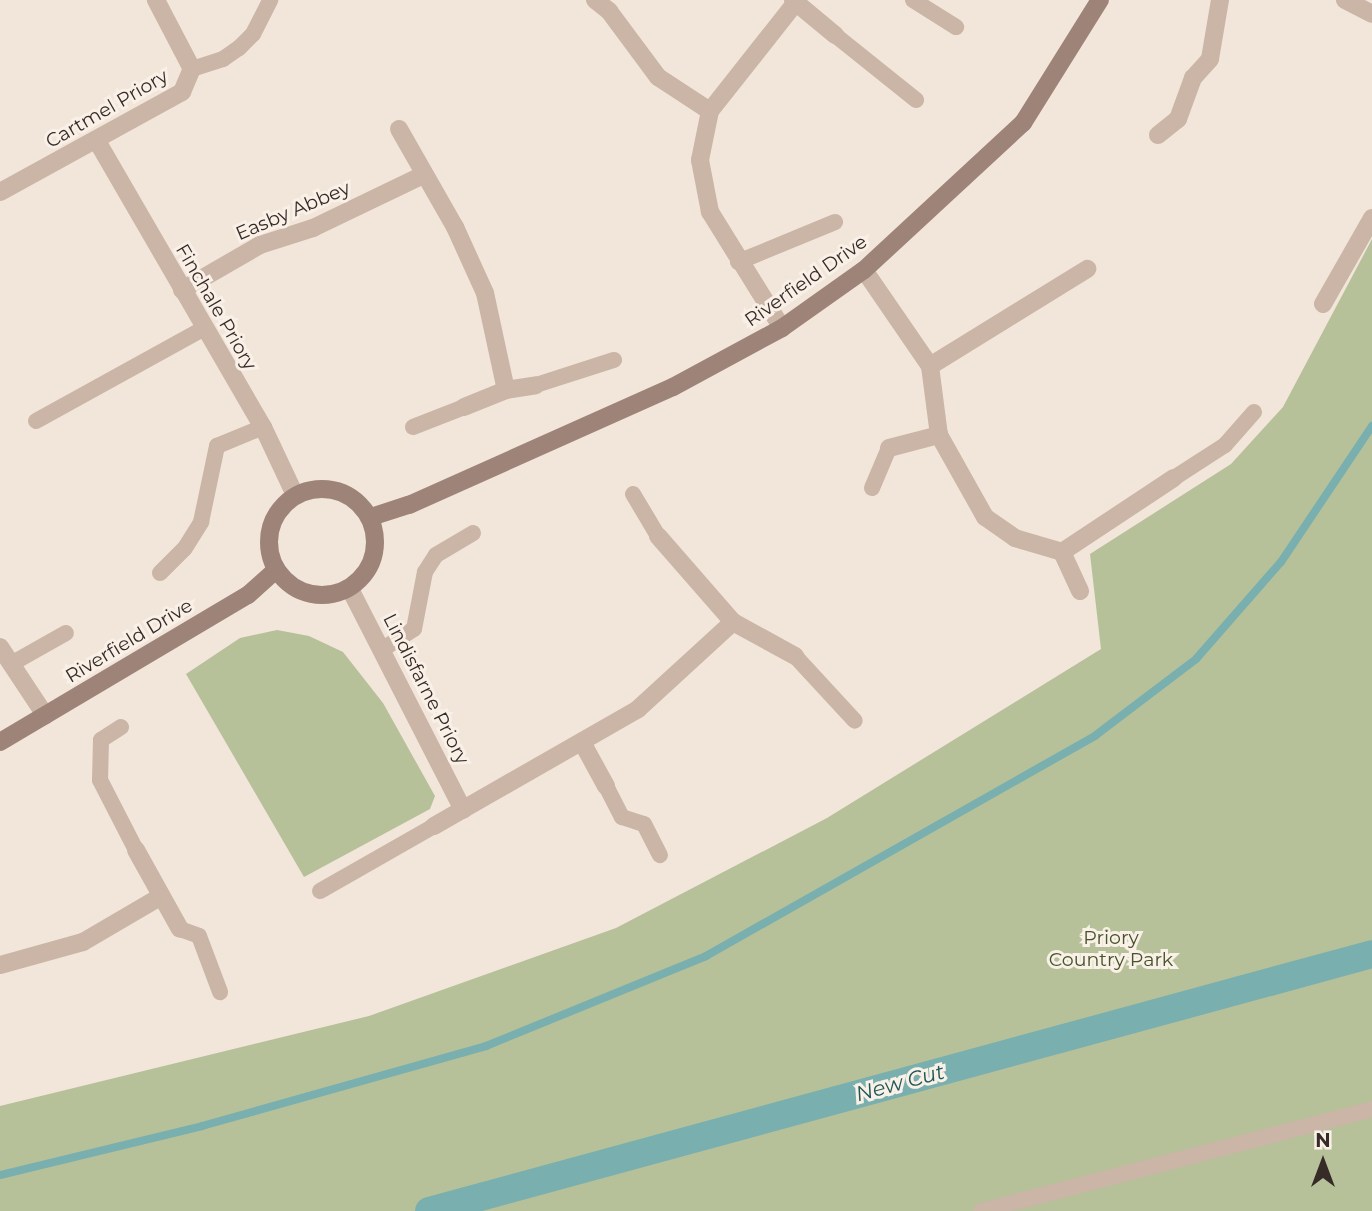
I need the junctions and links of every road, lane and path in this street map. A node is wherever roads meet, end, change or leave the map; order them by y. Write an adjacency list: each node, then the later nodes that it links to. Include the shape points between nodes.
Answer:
1 (156, 0): 12 (street, Cartmel Priory)
2 (270, 0): 12 (lane, via 253,34 239,48 223,59)
3 (912, 0): 10 (lane)
4 (1100, 0): 24 (street, Riverfield Drive, via 1023,123)
5 (1220, 0): 16 (street, via 1210,59 1193,78 1178,119)
6 (1345, 0): 9 (street)
7 (794, 1): 11 (street); 14 (street)
8 (608, 4): 14 (street, via 658,77)
9 (1372, 14)
10 (956, 27)
11 (835, 35): 13 (lane)
12 (192, 69): 17 (street, Cartmel Priory, via 182,92)
13 (916, 100)
14 (710, 111): 22 (street, via 700,160 702,188)
15 (399, 129): 18 (street)
16 (1158, 135)
17 (97, 141): 19 (street, Cartmel Priory); 25 (street, Finchale Priory)
18 (423, 176): 25 (street, Easby Abbey, via 313,228 260,245); 32 (street, via 455,228 485,293)
19 (0, 192)
20 (1372, 218): 26 (street)
21 (835, 222): 22 (lane)
22 (738, 262): 27 (street)
23 (1087, 269): 30 (street)
24 (864, 270): 27 (street, Riverfield Drive); 30 (street)
25 (182, 290): 28 (street, Finchale Priory)
26 (1323, 304)
27 (782, 328): 44 (street, Riverfield Drive, via 673,387 409,505)
28 (203, 329): 35 (lane); 36 (street, Finchale Priory)
29 (614, 360): 31 (lane)
30 (930, 366): 38 (street)
31 (536, 385): 32 (street)
32 (506, 390): 33 (street)
33 (464, 407): 37 (lane)
34 (1254, 412): 40 (lane, via 1225,445)
35 (36, 421)
36 (263, 427): 43 (street, Finchale Priory); 49 (lane, via 217,446 201,522 186,548)
37 (413, 427)
38 (939, 435): 39 (street); 47 (street, via 985,517 1015,538)
39 (889, 448): 41 (lane)
40 (1174, 478): 47 (street)
41 (872, 488)
42 (633, 494): 46 (lane)
43 (295, 495): 44 (street, via 326,488 356,500); 48 (street, via 274,517 268,545)
44 (371, 517): 50 (street, via 376,544 367,573)
45 (473, 533): 55 (lane, via 436,555 425,572 414,629)
46 (658, 536): 52 (street)
47 (1062, 552): 51 (street)
48 (276, 570): 50 (street, via 297,589 324,596); 58 (street, Riverfield Drive, via 248,595)
49 (160, 573)
50 (349, 589): 55 (street, Lindisfarne Priory)
51 (1080, 591)
52 (733, 622): 56 (street); 62 (street, via 638,709)
53 (66, 633): 57 (lane)
54 (0, 647): 57 (street)
55 (383, 649): 64 (street, Lindisfarne Priory)
56 (795, 656): 59 (lane)
57 (11, 664): 58 (street)
58 (45, 715): 61 (street, Riverfield Drive)
59 (855, 720)
60 (121, 727): 66 (lane, via 102,740 100,780)
61 (0, 742)
62 (583, 744): 63 (street); 64 (street)
63 (606, 786): 67 (lane, via 622,817 644,824)
64 (463, 810): 65 (street)
65 (434, 826): 68 (lane)
66 (136, 850): 69 (street)
67 (660, 855)
68 (320, 891)
69 (160, 897): 70 (street); 71 (street, via 83,943)
70 (180, 929): 72 (lane, via 199,936)
71 (0, 965)
72 (220, 992)
73 (1372, 1109): 74 (lane)
74 (981, 1211)

